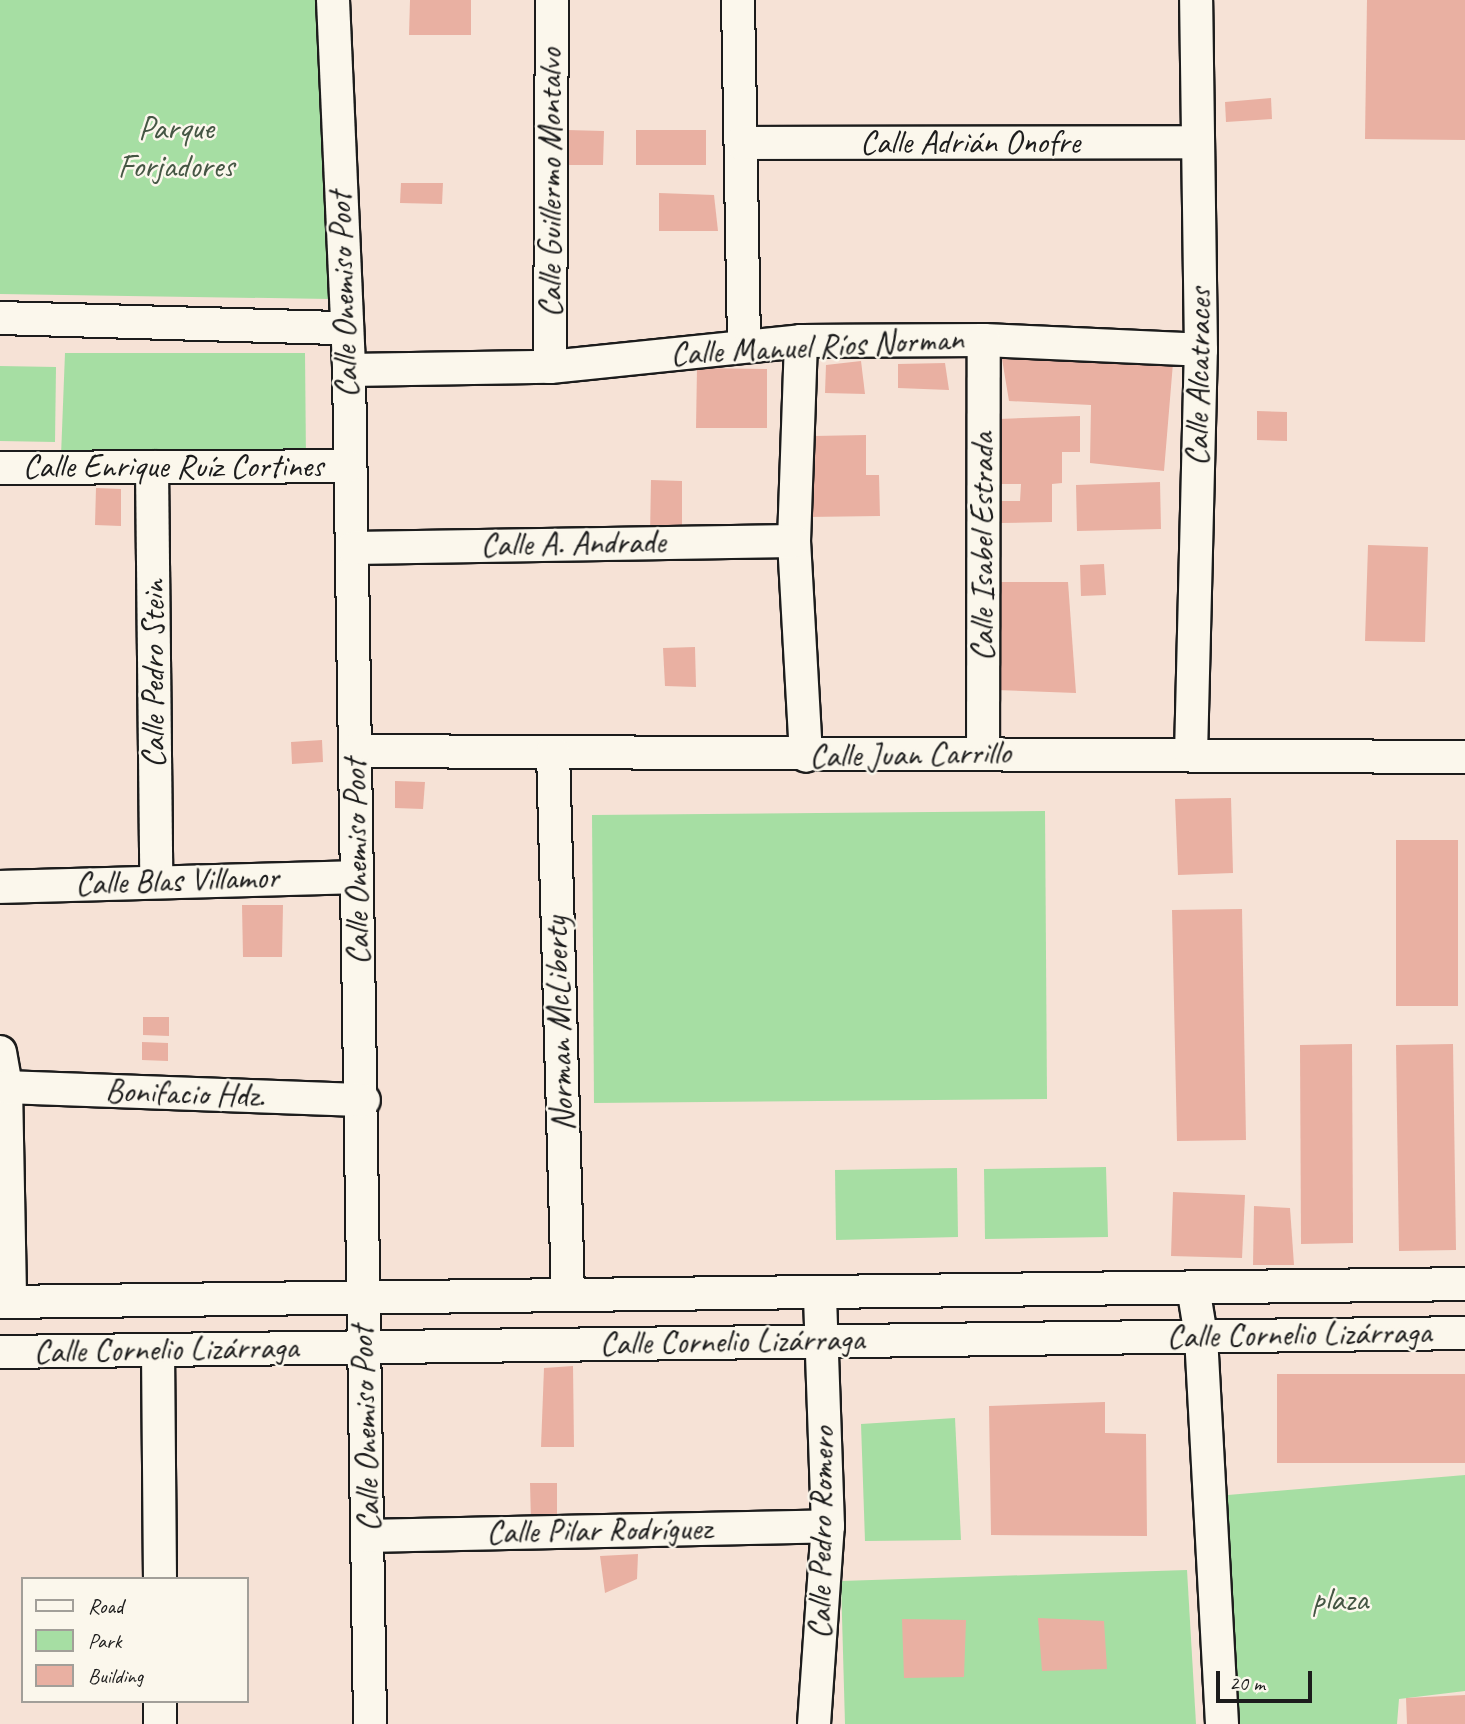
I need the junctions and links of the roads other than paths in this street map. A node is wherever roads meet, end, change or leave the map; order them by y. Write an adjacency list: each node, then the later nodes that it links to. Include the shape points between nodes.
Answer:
1 (332, 0): 8 (street, Calle Onemiso Poot)
2 (552, 0): 13 (street, Calle Guillermo Montalvo)
3 (738, 0): 6 (street)
4 (1196, 0): 5 (street, Calle Alcatraces)
5 (1198, 142): 6 (street, Calle Adrián Onofre); 12 (street, Calle Alcatraces)
6 (741, 143): 11 (street)
7 (0, 318): 8 (street)
8 (347, 328): 14 (street, Calle Onemiso Poot)
9 (984, 340): 10 (street, Calle Manuel Ríos Norman); 12 (street, Calle Manuel Ríos Norman); 22 (street, Calle Isabel Estrada)
10 (801, 341): 11 (street, Calle Manuel Ríos Norman); 18 (street)
11 (744, 344): 13 (street, Calle Manuel Ríos Norman)
12 (1201, 350): 23 (street, Calle Alcatraces)
13 (550, 366): 14 (street, Calle Manuel Ríos Norman)
14 (349, 370): 15 (street, Calle Onemiso Poot)
15 (347, 466): 16 (street, Calle Enrique Ruíz Cortines); 19 (street, Calle Onemiso Poot)
16 (152, 467): 17 (street, Calle Enrique Ruíz Cortines); 27 (street, Calle Pedro Stein)
17 (0, 468)
18 (794, 541): 19 (street, Calle A. Andrade); 24 (street)
19 (353, 548): 20 (street, Calle Onemiso Poot)
20 (355, 751): 21 (street, Calle Juan Carrillo); 26 (street, Calle Onemiso Poot)
21 (553, 752): 24 (street, Calle Juan Carrillo); 35 (street, Norman McLiberty)
22 (982, 754): 23 (street, Calle Juan Carrillo); 24 (street, Calle Juan Carrillo)
23 (1191, 755): 25 (street, Calle Juan Carrillo)
24 (806, 756)
25 (1465, 757)
26 (354, 877): 27 (street, Calle Blas Villamor); 31 (street, Calle Onemiso Poot)
27 (156, 880): 28 (street, Calle Blas Villamor)
28 (0, 887)
29 (0, 1052): 30 (street)
30 (6, 1087): 31 (street, Bonifacio Hdz.); 37 (street)
31 (364, 1100): 36 (street, Calle Onemiso Poot)
32 (1465, 1284): 33 (street, Calle Cornelio Lizárraga)
33 (1193, 1287): 34 (street, Calle Cornelio Lizárraga); 39 (street)
34 (820, 1292): 35 (street, Calle Cornelio Lizárraga); 40 (street, Calle Pedro Romero)
35 (568, 1295): 36 (street, Calle Cornelio Lizárraga)
36 (363, 1298): 37 (street, Calle Cornelio Lizárraga); 41 (street, Calle Onemiso Poot)
37 (5, 1302)
38 (1465, 1333): 39 (street, Calle Cornelio Lizárraga)
39 (1202, 1336): 40 (street, Calle Cornelio Lizárraga); 51 (street)
40 (821, 1341): 41 (street, Calle Cornelio Lizárraga); 44 (street, Calle Pedro Romero)
41 (363, 1347): 42 (street, Calle Cornelio Lizárraga); 45 (street, Calle Onemiso Poot)
42 (158, 1350): 43 (street, Calle Cornelio Lizárraga); 46 (street)
43 (0, 1352)
44 (828, 1526): 45 (street, Calle Pilar Rodríguez); 50 (street, Calle Pedro Romero)
45 (369, 1536): 49 (street, Calle Onemiso Poot)
46 (159, 1577)
47 (160, 1703): 48 (street)
48 (160, 1724)
49 (370, 1724)
50 (814, 1724)
51 (1222, 1724)

